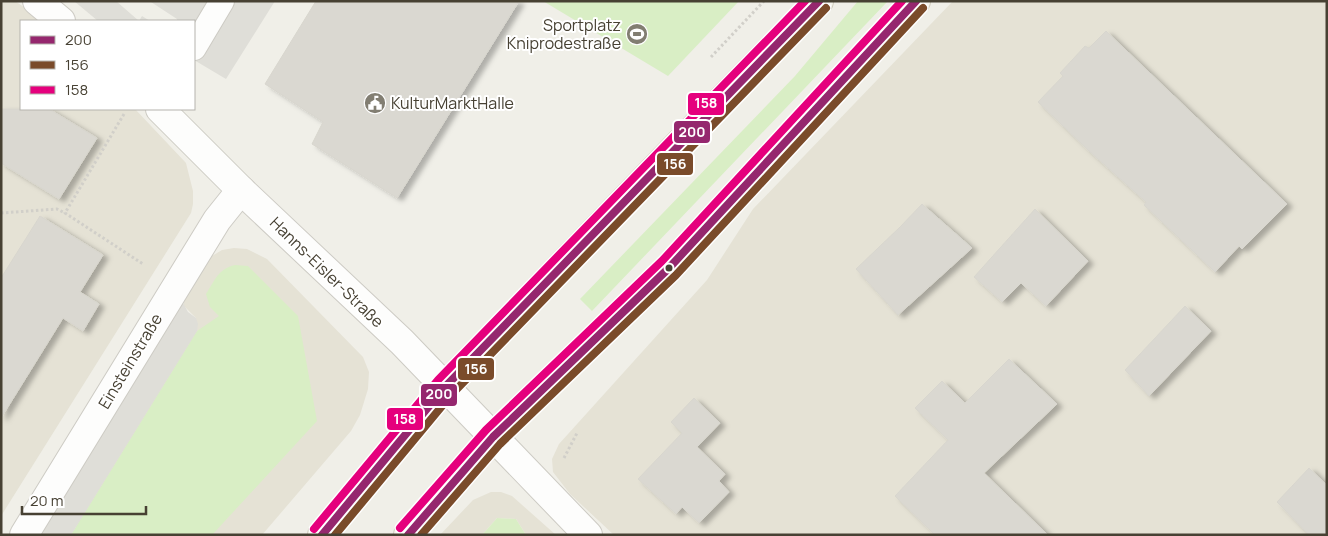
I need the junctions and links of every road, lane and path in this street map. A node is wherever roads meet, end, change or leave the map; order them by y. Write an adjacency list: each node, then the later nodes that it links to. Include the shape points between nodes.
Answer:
1 (38, 1): 5 (street)
2 (222, 1): 6 (lane)
3 (819, 1): 13 (main road)
4 (916, 1): 14 (main road, via 668,268)
5 (60, 20)
6 (195, 46)
7 (126, 110): 10 (path)
8 (161, 110): 9 (street, Hanns-Eisler-Straße)
9 (241, 190): 13 (street, Hanns-Eisler-Straße, via 402,342); 15 (street, Einsteinstraße, via 216,220)
10 (65, 213): 11 (path, via 56,209); 12 (path)
11 (1, 214)
12 (143, 264)
13 (446, 388): 14 (street, Hanns-Eisler-Straße); 16 (main road)
14 (494, 437): 17 (main road); 18 (street, Hanns-Eisler-Straße)
15 (24, 535)
16 (322, 535)
17 (408, 535)
18 (588, 535)

